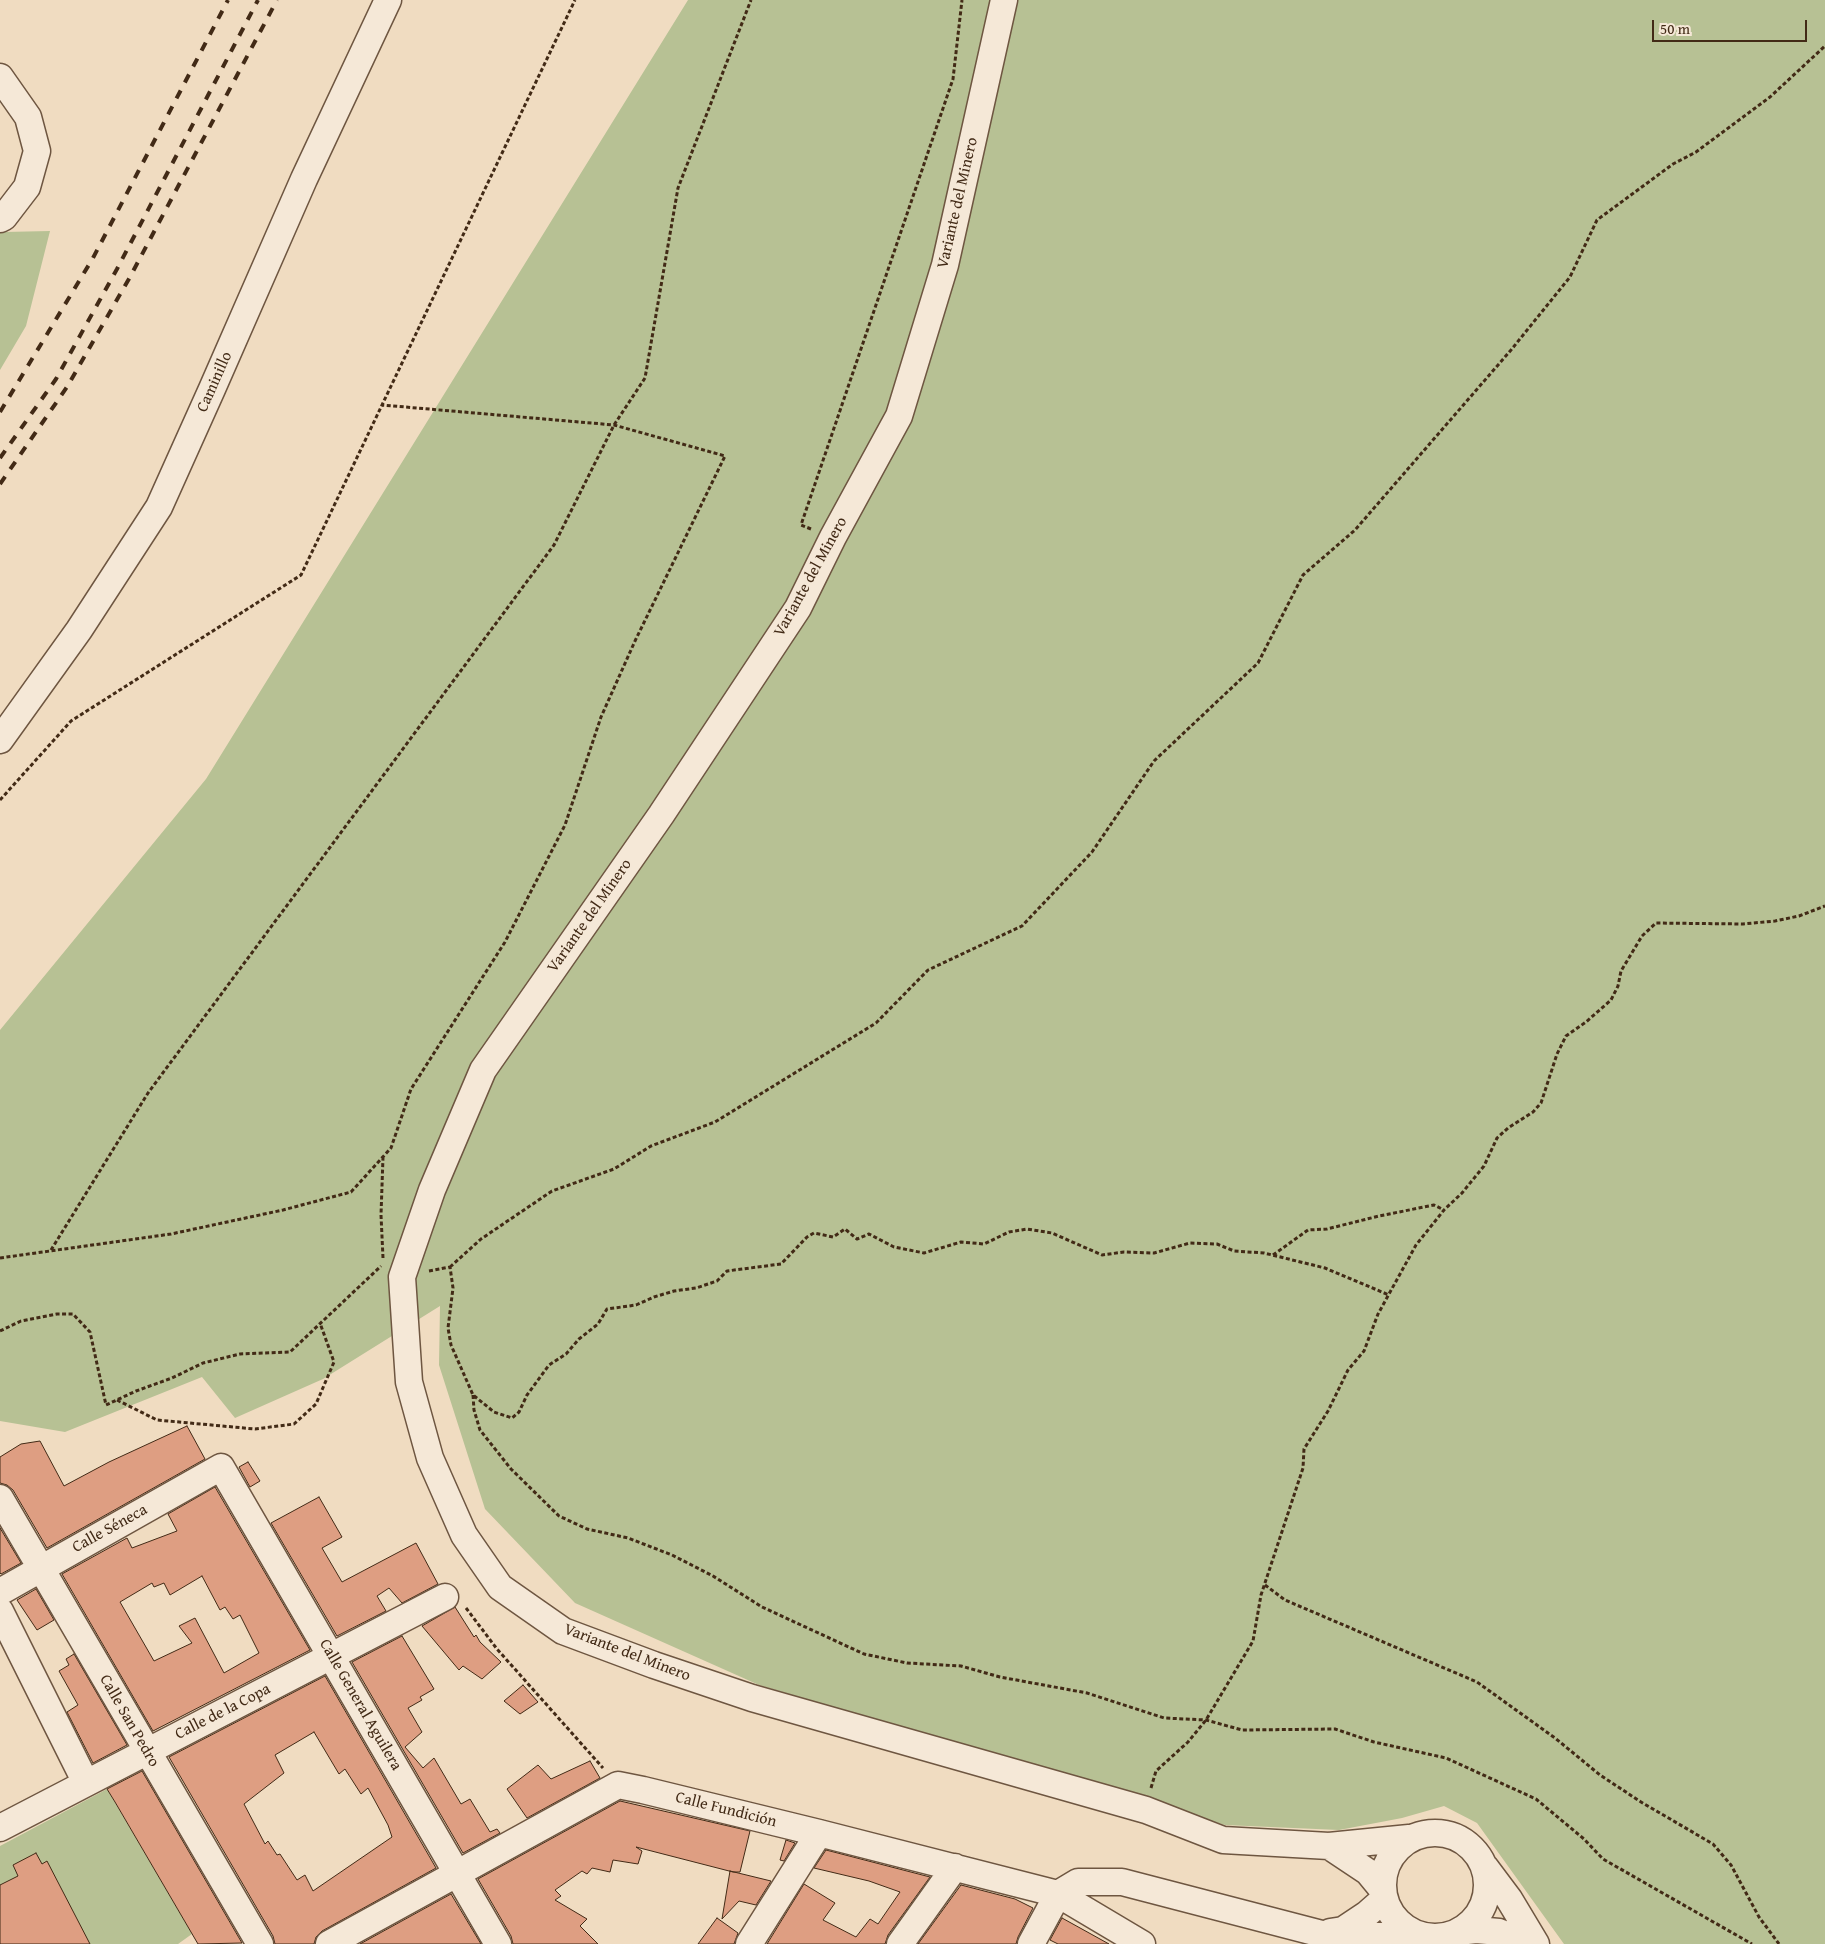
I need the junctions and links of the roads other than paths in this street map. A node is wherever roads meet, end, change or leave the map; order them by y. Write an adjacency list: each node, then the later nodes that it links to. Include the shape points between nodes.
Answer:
1 (388, 0): 5 (street, Caminillo, via 304,179 159,507 79,630)
2 (1004, 0): 18 (street, Variante del Minero, via 945,264 898,416 798,608 661,815 483,1070 432,1190 402,1277 409,1382 430,1458 464,1535 500,1587 563,1630 752,1698 1146,1810 1223,1840)
3 (0, 77): 4 (street, via 28,118 37,151 27,187)
4 (0, 219)
5 (0, 740)
6 (221, 1467): 8 (street, Calle Séneca); 12 (street, Calle General Aguilera)
7 (0, 1498): 8 (street, Calle San Pedro)
8 (41, 1568): 9 (street, Calle Séneca); 13 (street, Calle San Pedro)
9 (0, 1592)
10 (445, 1597): 12 (street, Calle de la Copa)
11 (0, 1611): 14 (street)
12 (332, 1656): 13 (street, Calle de la Copa); 21 (street, Calle General Aguilera)
13 (147, 1752): 14 (street, Calle de la Copa); 26 (street, Calle San Pedro)
14 (86, 1783): 15 (street, Calle de la Copa)
15 (0, 1828)
16 (819, 1833): 19 (street, Calle Fundición); 21 (street, Calle Fundición, via 618,1785); 29 (street)
17 (1409, 1838): 18 (street, Variante del Minero); 20 (street, via 1445,1833 1462,1839 1476,1851); 23 (street, via 1394,1851 1384,1869)
18 (1329, 1846): 23 (street, via 1368,1872)
19 (955, 1867): 22 (street, Calle Fundición); 30 (street)
20 (1485, 1867): 25 (street, via 1488,1885 1484,1904 1474,1920); 34 (street)
21 (457, 1875): 27 (street); 28 (street, Calle General Aguilera)
22 (1058, 1894): 24 (street, via 1078,1882 1122,1882); 31 (street); 32 (street, Calle Fundición)
23 (1383, 1894): 24 (street, via 1367,1914 1343,1930); 25 (street, via 1389,1912 1398,1923 1409,1931)
24 (1322, 1934): 25 (street)
25 (1442, 1937): 33 (street, via 1476,1930 1499,1932)
26 (260, 1944)
27 (329, 1944)
28 (498, 1944)
29 (749, 1944)
30 (900, 1944)
31 (1031, 1944)
32 (1142, 1944)
33 (1530, 1944)
34 (1536, 1944)

